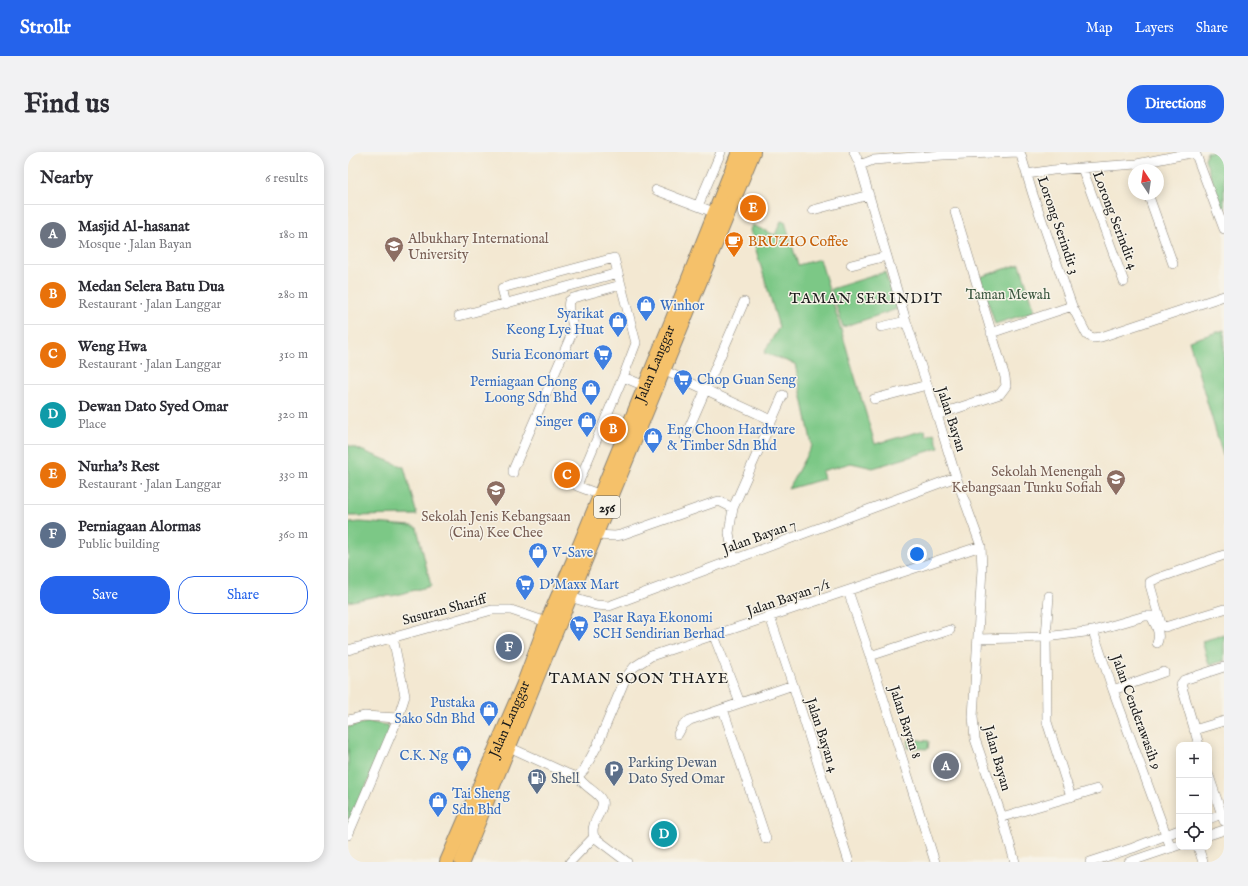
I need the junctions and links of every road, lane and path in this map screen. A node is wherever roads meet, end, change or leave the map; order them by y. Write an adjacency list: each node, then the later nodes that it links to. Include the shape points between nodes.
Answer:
1 (721, 152): 15 (street)
2 (739, 152): 18 (main road, Jalan Langgar / 256)
3 (753, 152): 34 (main road, Jalan Langgar / 256)
4 (854, 152): 8 (street, Jalan Bayan)
5 (1019, 152): 8 (street, via 896,158 873,160); 11 (street, Lorong Serindit 3)
6 (1195, 152): 7 (street); 19 (street)
7 (1149, 164)
8 (860, 165): 13 (street, Jalan Bayan)
9 (1128, 167): 10 (street)
10 (1082, 168): 11 (street); 24 (street, Lorong Serindit 4)
11 (1027, 174): 29 (street, Lorong Serindit 3)
12 (656, 190): 15 (street)
13 (869, 195): 16 (street); 20 (street, Jalan Bayan)
14 (1150, 200): 21 (street)
15 (698, 206): 18 (street)
16 (813, 210)
17 (955, 212): 33 (street)
18 (716, 213): 37 (main road, Jalan Langgar / 256)
19 (1224, 229)
20 (887, 256): 22 (street); 31 (street, Jalan Bayan)
21 (1173, 264)
22 (851, 265)
23 (618, 273): 25 (street); 28 (street); 28 (street, via 614,258 502,288)
24 (1124, 282)
25 (621, 286): 35 (street, via 636,343); 44 (street, via 569,301 573,332)
26 (1224, 296): 29 (street, Lorong Serindit 3, via 1093,338 1087,334)
27 (744, 302): 38 (street)
28 (506, 304): 30 (street)
29 (1072, 306): 33 (street)
30 (459, 316)
31 (906, 320): 32 (street); 36 (street, Jalan Bayan)
32 (881, 327)
33 (991, 332): 41 (street, via 1005,377 1004,390 1000,394)
34 (663, 370): 38 (street); 46 (main road, Jalan Langgar / 256)
35 (623, 377): 37 (street); 46 (street, via 577,486)
36 (927, 385): 40 (street); 41 (street, Jalan Bayan)
37 (645, 386): 46 (main road, Jalan Langgar / 256)
38 (706, 389): 42 (street); 43 (street)
39 (782, 395): 42 (street)
40 (874, 399)
41 (937, 415): 45 (street, Jalan Bayan)
42 (771, 420): 47 (street)
43 (685, 437)
44 (513, 473)
45 (956, 477): 49 (street, Jalan Bayan); 51 (street, Jalan Bayan 7)
46 (605, 497): 48 (main road, Jalan Langgar / 256); 57 (main road, Jalan Langgar / 256)
47 (733, 508): 48 (street, via 719,501 621,535); 51 (street, via 729,533)
48 (596, 535): 54 (main road, Jalan Langgar / 256)
49 (981, 546): 52 (street, Jalan Bayan 7/1); 63 (street, Jalan Bayan)
50 (1224, 555): 55 (street, via 1150,582 1161,624 1165,627)
51 (734, 560): 54 (street, Jalan Bayan 7, via 609,606)
52 (848, 591): 56 (street, Jalan Bayan 7/1); 66 (street, Jalan Bayan 8)
53 (1049, 596): 61 (street)
54 (570, 597): 70 (main road, Jalan Langgar / 256)
55 (1224, 609)
56 (770, 618): 60 (street, Jalan Bayan 7/1); 69 (street, Jalan Bayan 4)
57 (547, 622): 62 (street, Susuran Shariff, via 501,609); 70 (main road, Jalan Langgar / 256)
58 (950, 630): 66 (street)
59 (1093, 631): 61 (street); 64 (street, via 1151,616 1160,637); 71 (street, Jalan Cenderawasih 9)
60 (714, 636): 72 (street); 81 (street, Jalan Bayan 7/1, via 651,656 629,672 622,683 597,746 582,774)
61 (1046, 637): 63 (street); 84 (street, via 1047,722)
62 (393, 638): 65 (street, Susuran Shariff); 74 (street, via 405,696)
63 (978, 639): 85 (street, Jalan Bayan, via 973,717 975,739)
64 (1157, 643)
65 (348, 650)
66 (870, 656): 102 (street, Jalan Bayan 8)
67 (1224, 667): 77 (street, via 1182,682 1181,687)
68 (1164, 672): 71 (street)
69 (792, 685): 72 (street); 101 (street, Jalan Bayan 4)
70 (527, 688): 80 (main road, Jalan Langgar / 256); 97 (main road, Jalan Langgar / 256)
71 (1113, 690): 92 (street, Jalan Cenderawasih 9)
72 (740, 703): 73 (street)
73 (723, 709): 78 (street, via 690,720 683,725); 94 (street)
74 (398, 718): 75 (street, via 364,716); 91 (street)
75 (348, 720)
76 (1224, 721): 77 (street)
77 (1194, 730): 79 (street)
78 (678, 734)
79 (1198, 742)
80 (509, 747): 81 (street, via 568,774); 98 (main road, Jalan Langgar / 256)
81 (578, 776): 93 (street, via 602,801 594,824)
82 (1210, 778): 86 (street)
83 (1097, 789): 84 (street)
84 (1071, 797): 85 (street)
85 (1002, 817): 103 (street, Jalan Bayan)
86 (1222, 818): 87 (street)
87 (1212, 819)
88 (1224, 830): 90 (street)
89 (1176, 831): 92 (street)
90 (1212, 834)
91 (348, 835)
92 (1167, 835): 95 (street, Jalan Cenderawasih 9); 104 (street)
93 (594, 837): 99 (street); 100 (street)
94 (766, 839)
95 (1175, 847): 105 (street)
96 (1199, 850): 106 (street)
97 (447, 862)
98 (462, 862)
99 (570, 862)
100 (627, 862)
101 (848, 862)
102 (935, 862)
103 (1015, 862)
104 (1090, 862)
105 (1129, 862)
106 (1203, 862)

